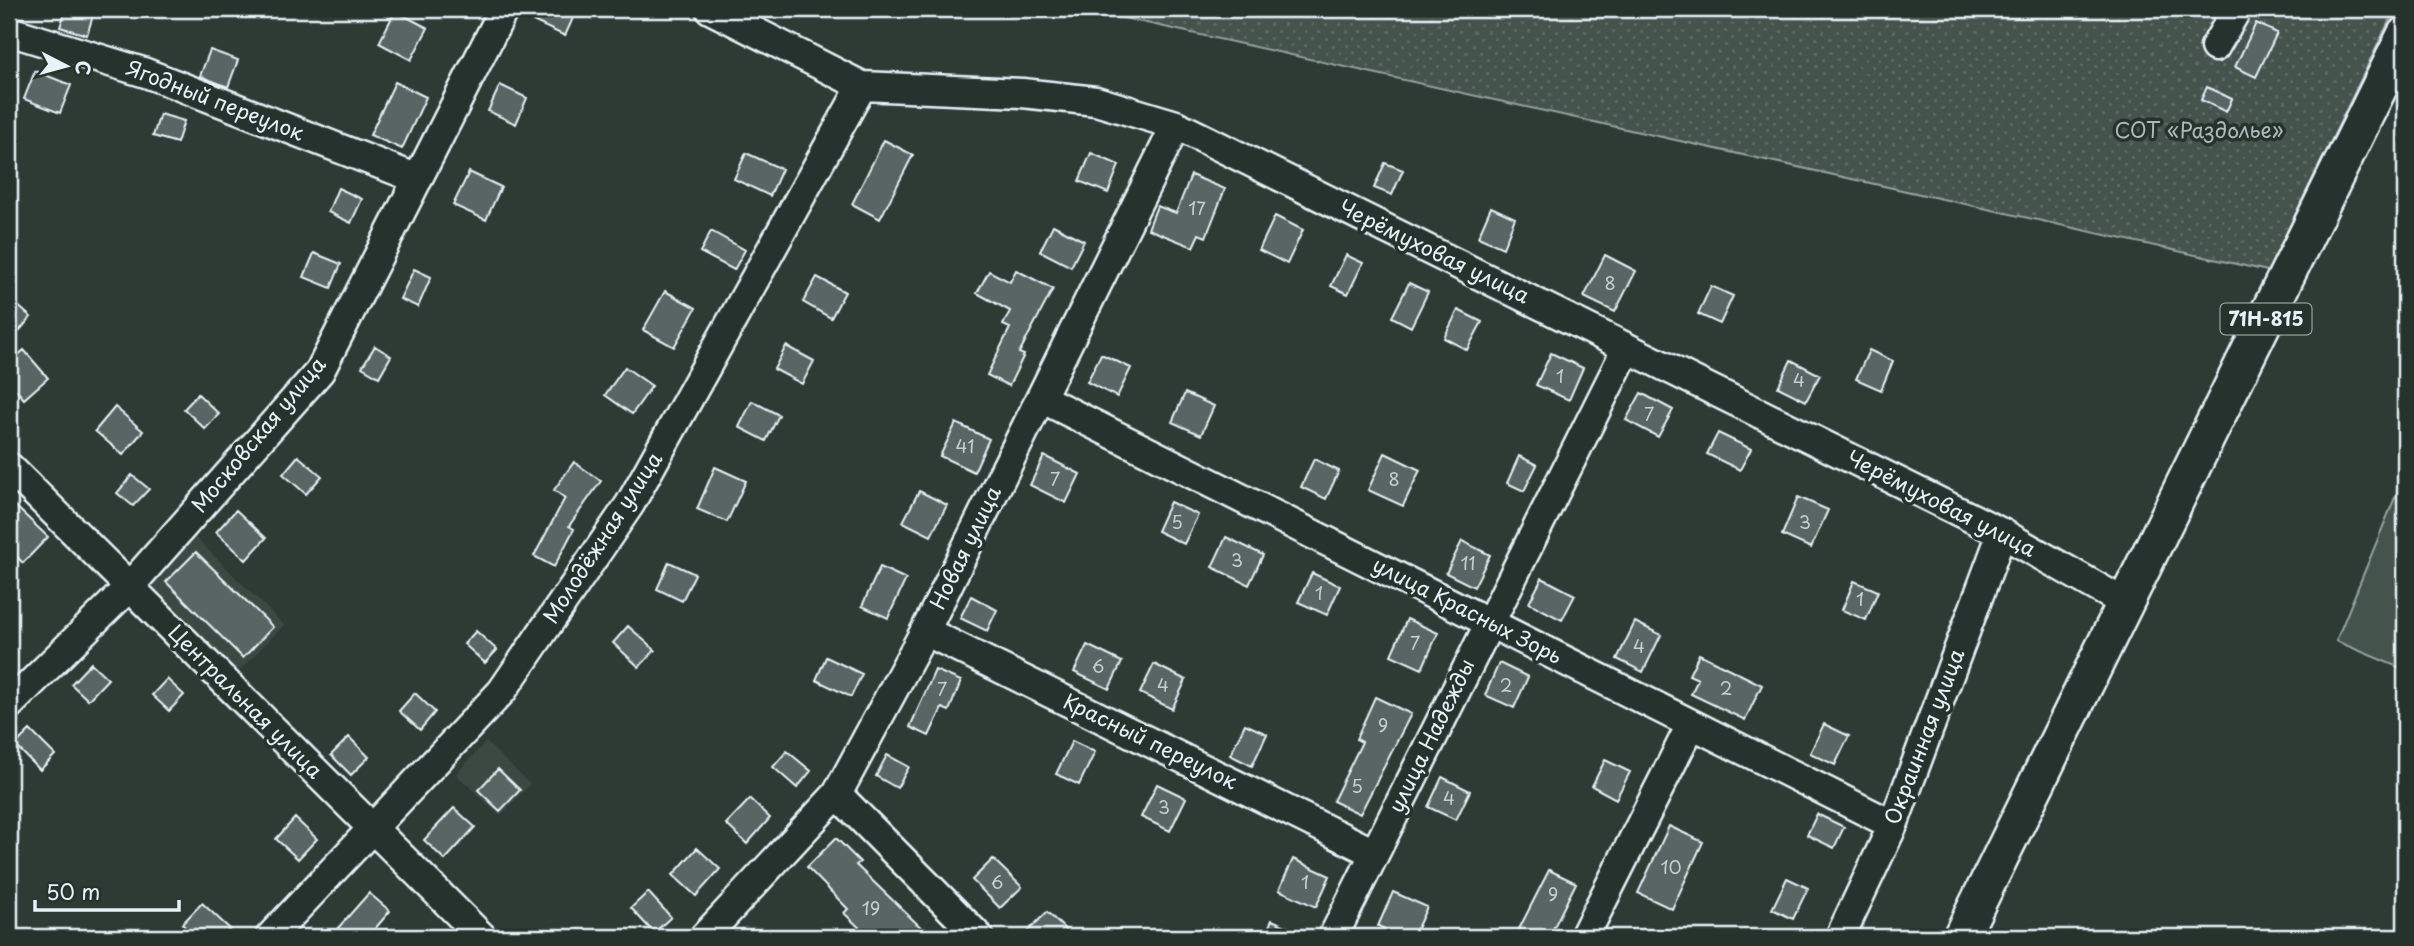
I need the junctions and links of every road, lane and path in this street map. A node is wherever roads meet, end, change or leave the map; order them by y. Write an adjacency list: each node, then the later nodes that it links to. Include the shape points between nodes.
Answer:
1 (504, 9): 9 (street, Московская улица)
2 (710, 9): 7 (street, Черёмуховая улица)
3 (2237, 9): 6 (street)
4 (9, 31): 9 (street, Ягодный переулок, via 146,72)
5 (2405, 35): 15 (main road, 71Н-815)
6 (2216, 47)
7 (862, 86): 8 (street, Черёмуховая улица, via 1096,101); 22 (street, Молодёжная улица, via 630,504 502,691)
8 (1176, 125): 10 (street, Черёмуховая улица); 11 (street, Новая улица)
9 (418, 179): 14 (street, Московская улица, via 320,371)
10 (1627, 348): 13 (street, Черёмуховая улица); 16 (street, улица Надежды)
11 (1041, 398): 16 (street, улица Красных Зорь); 17 (street, Новая улица)
12 (9, 467): 14 (street, Центральная улица)
13 (2003, 533): 15 (street, Черёмуховая улица); 21 (street, Окраинная улица)
14 (129, 587): 18 (street, Московская улица); 22 (street, Центральная улица)
15 (2125, 603): 31 (main road, 71Н-815)
16 (1489, 621): 19 (street, улица Красных Зорь); 23 (street, улица Надежды)
17 (925, 631): 20 (street, Новая улица); 23 (street, Красный переулок)
18 (9, 705)
19 (1691, 725): 21 (street, улица Красных Зорь); 29 (street)
20 (837, 794): 26 (street, Новая улица); 27 (street)
21 (1893, 825): 30 (street, Окраинная улица)
22 (372, 828): 24 (street, Молодёжная улица); 25 (street, Центральная улица)
23 (1374, 853): 28 (street, улица Надежды)
24 (270, 937)
25 (482, 937)
26 (705, 937)
27 (979, 937)
28 (1333, 937)
29 (1584, 937)
30 (1840, 937)
31 (1961, 937)

